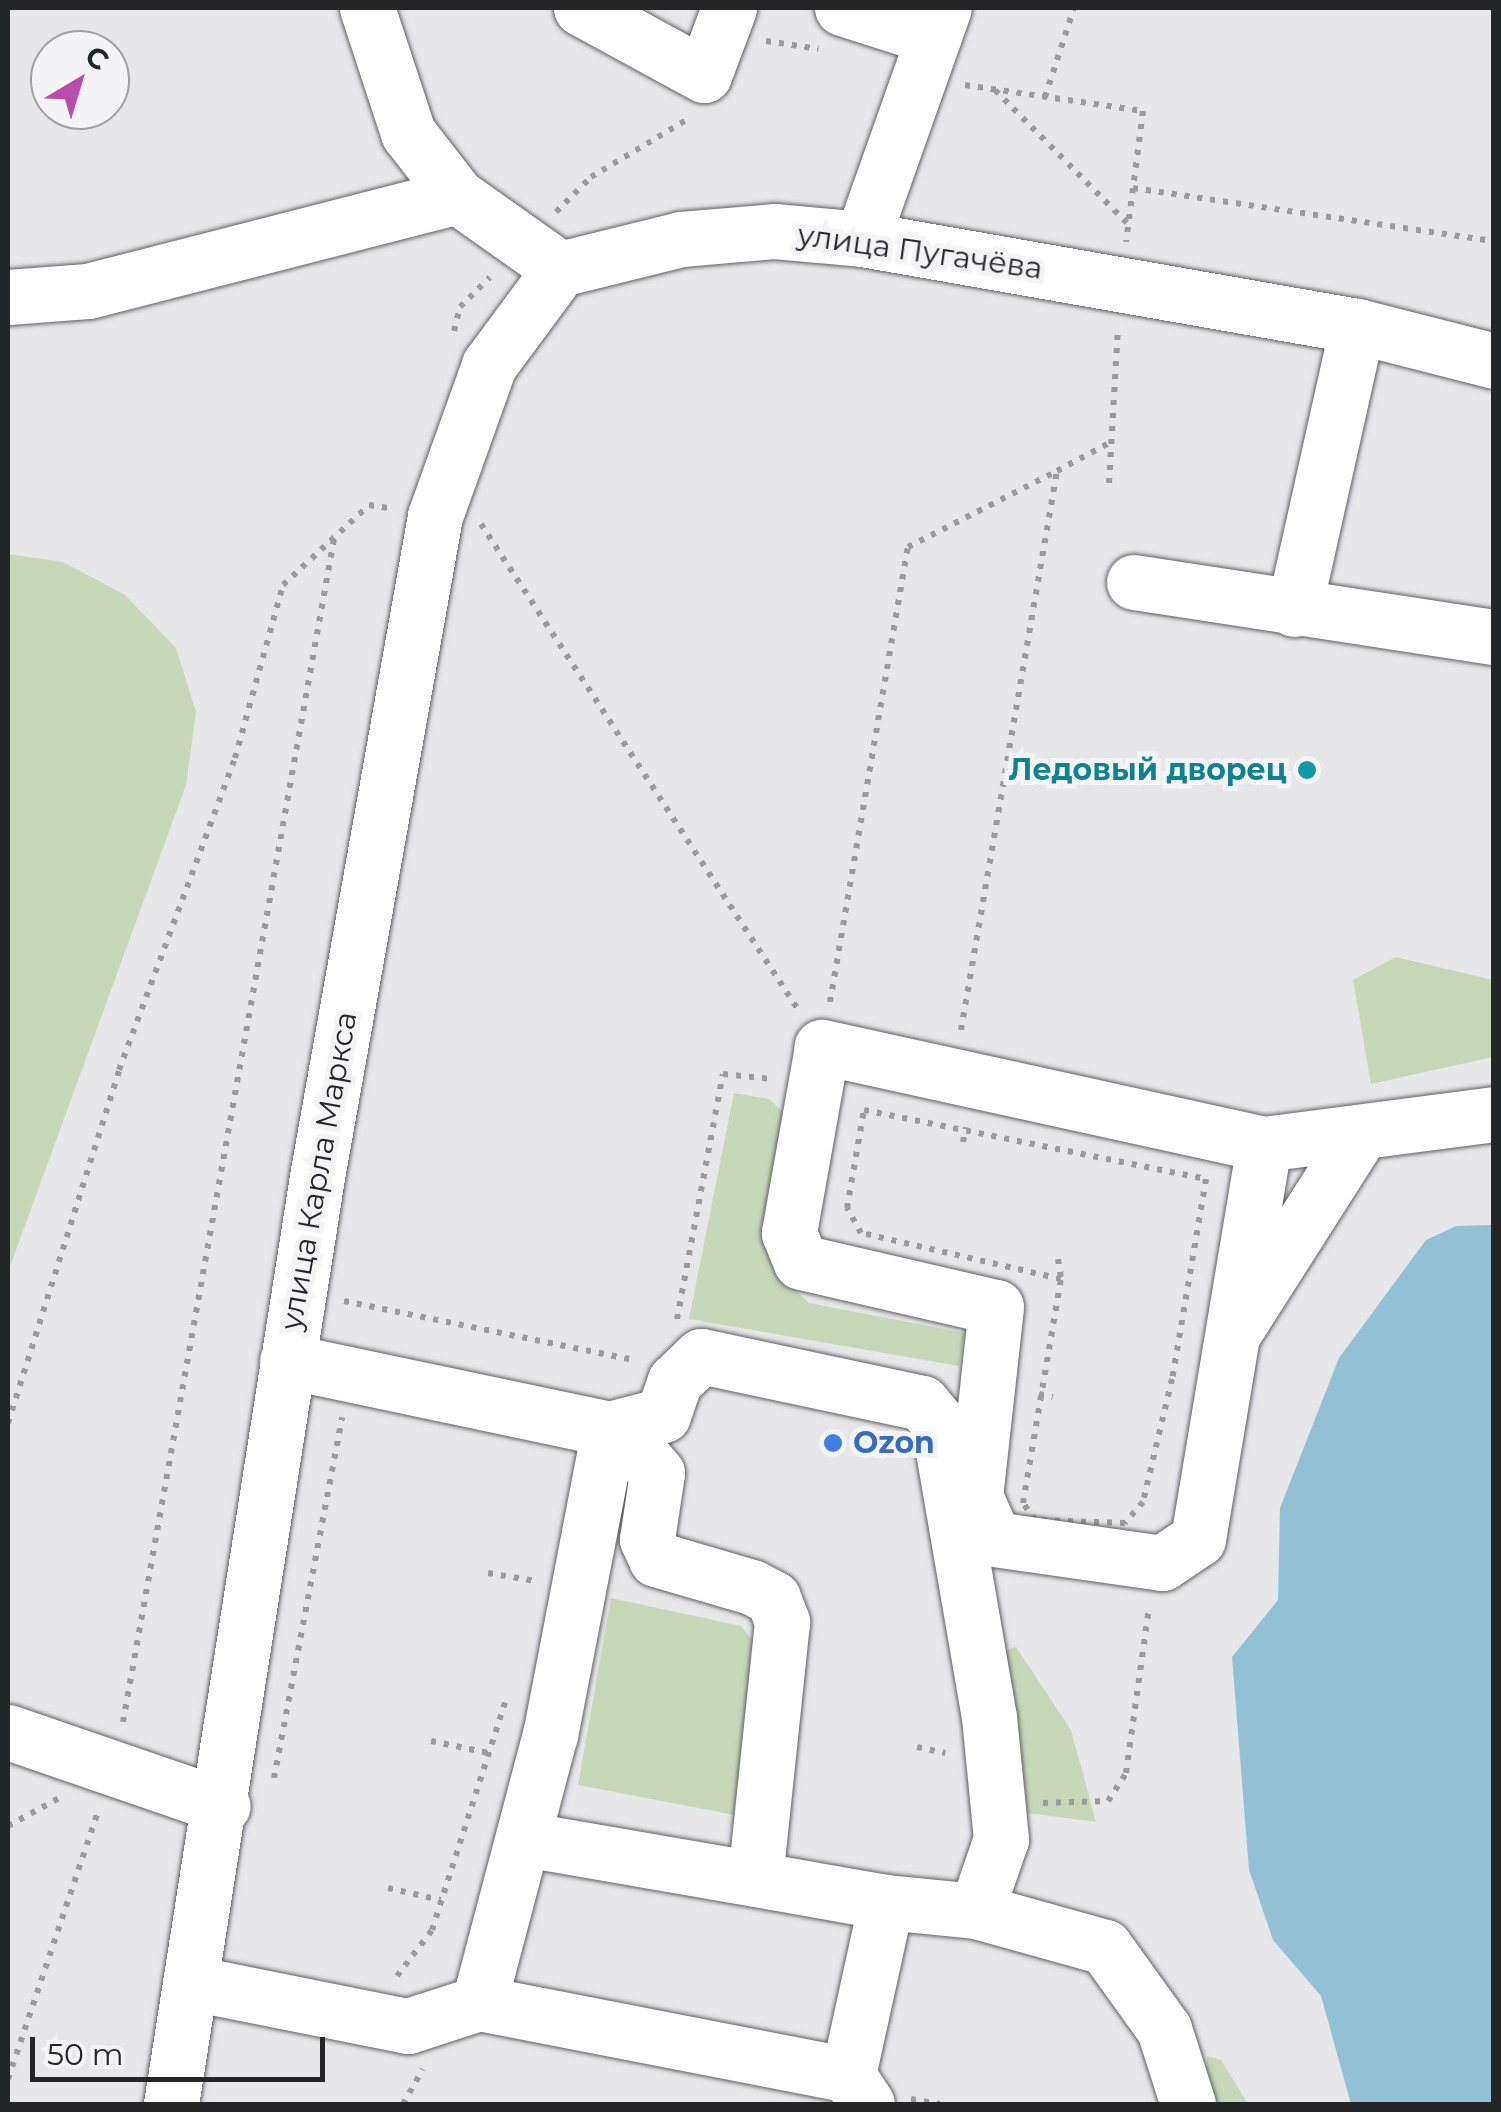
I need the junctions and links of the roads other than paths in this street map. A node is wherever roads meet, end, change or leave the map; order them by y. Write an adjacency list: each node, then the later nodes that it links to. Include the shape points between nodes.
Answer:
1 (367, 8): 6 (street, via 408,133)
2 (581, 8): 3 (street, via 704,75)
3 (729, 8)
4 (837, 22): 5 (street)
5 (932, 41): 7 (street)
6 (457, 196): 8 (street); 9 (street, via 88,291)
7 (862, 239): 8 (street, улица Пугачёва, via 774,231 682,239); 10 (street, улица Пугачёва)
8 (560, 270): 19 (street, улица Карла Маркса, via 489,364)
9 (8, 297)
10 (1357, 326): 11 (street, улица Пугачёва); 13 (street)
11 (1494, 361)
12 (1134, 582): 13 (street)
13 (1294, 609): 14 (street)
14 (1494, 637)
15 (1494, 1114): 16 (street)
16 (1358, 1136): 17 (street); 18 (street)
17 (1264, 1144): 18 (street); 18 (street, via 822,1047 789,1232 801,1262 996,1307 976,1496 994,1539 1162,1563 1198,1539)
18 (1228, 1340)
19 (287, 1361): 20 (street); 22 (street, улица Карла Маркса)
20 (616, 1430): 23 (street); 24 (street, via 656,1474 647,1540 656,1559 773,1598 782,1622); 26 (street, via 662,1415 675,1380 701,1356 922,1403 938,1422 1001,1839)
21 (8, 1732): 22 (street)
22 (223, 1806): 27 (street, улица Карла Маркса)
23 (524, 1838): 24 (street); 28 (street)
24 (755, 1878): 25 (street)
25 (886, 1902): 26 (street); 29 (street)
26 (976, 1911): 31 (street, via 1106,1946 1164,2029)
27 (192, 1982): 28 (street, via 408,2026); 30 (street, улица Карла Маркса)
28 (479, 2003): 29 (street)
29 (857, 2090)
30 (172, 2104)
31 (1188, 2104)

